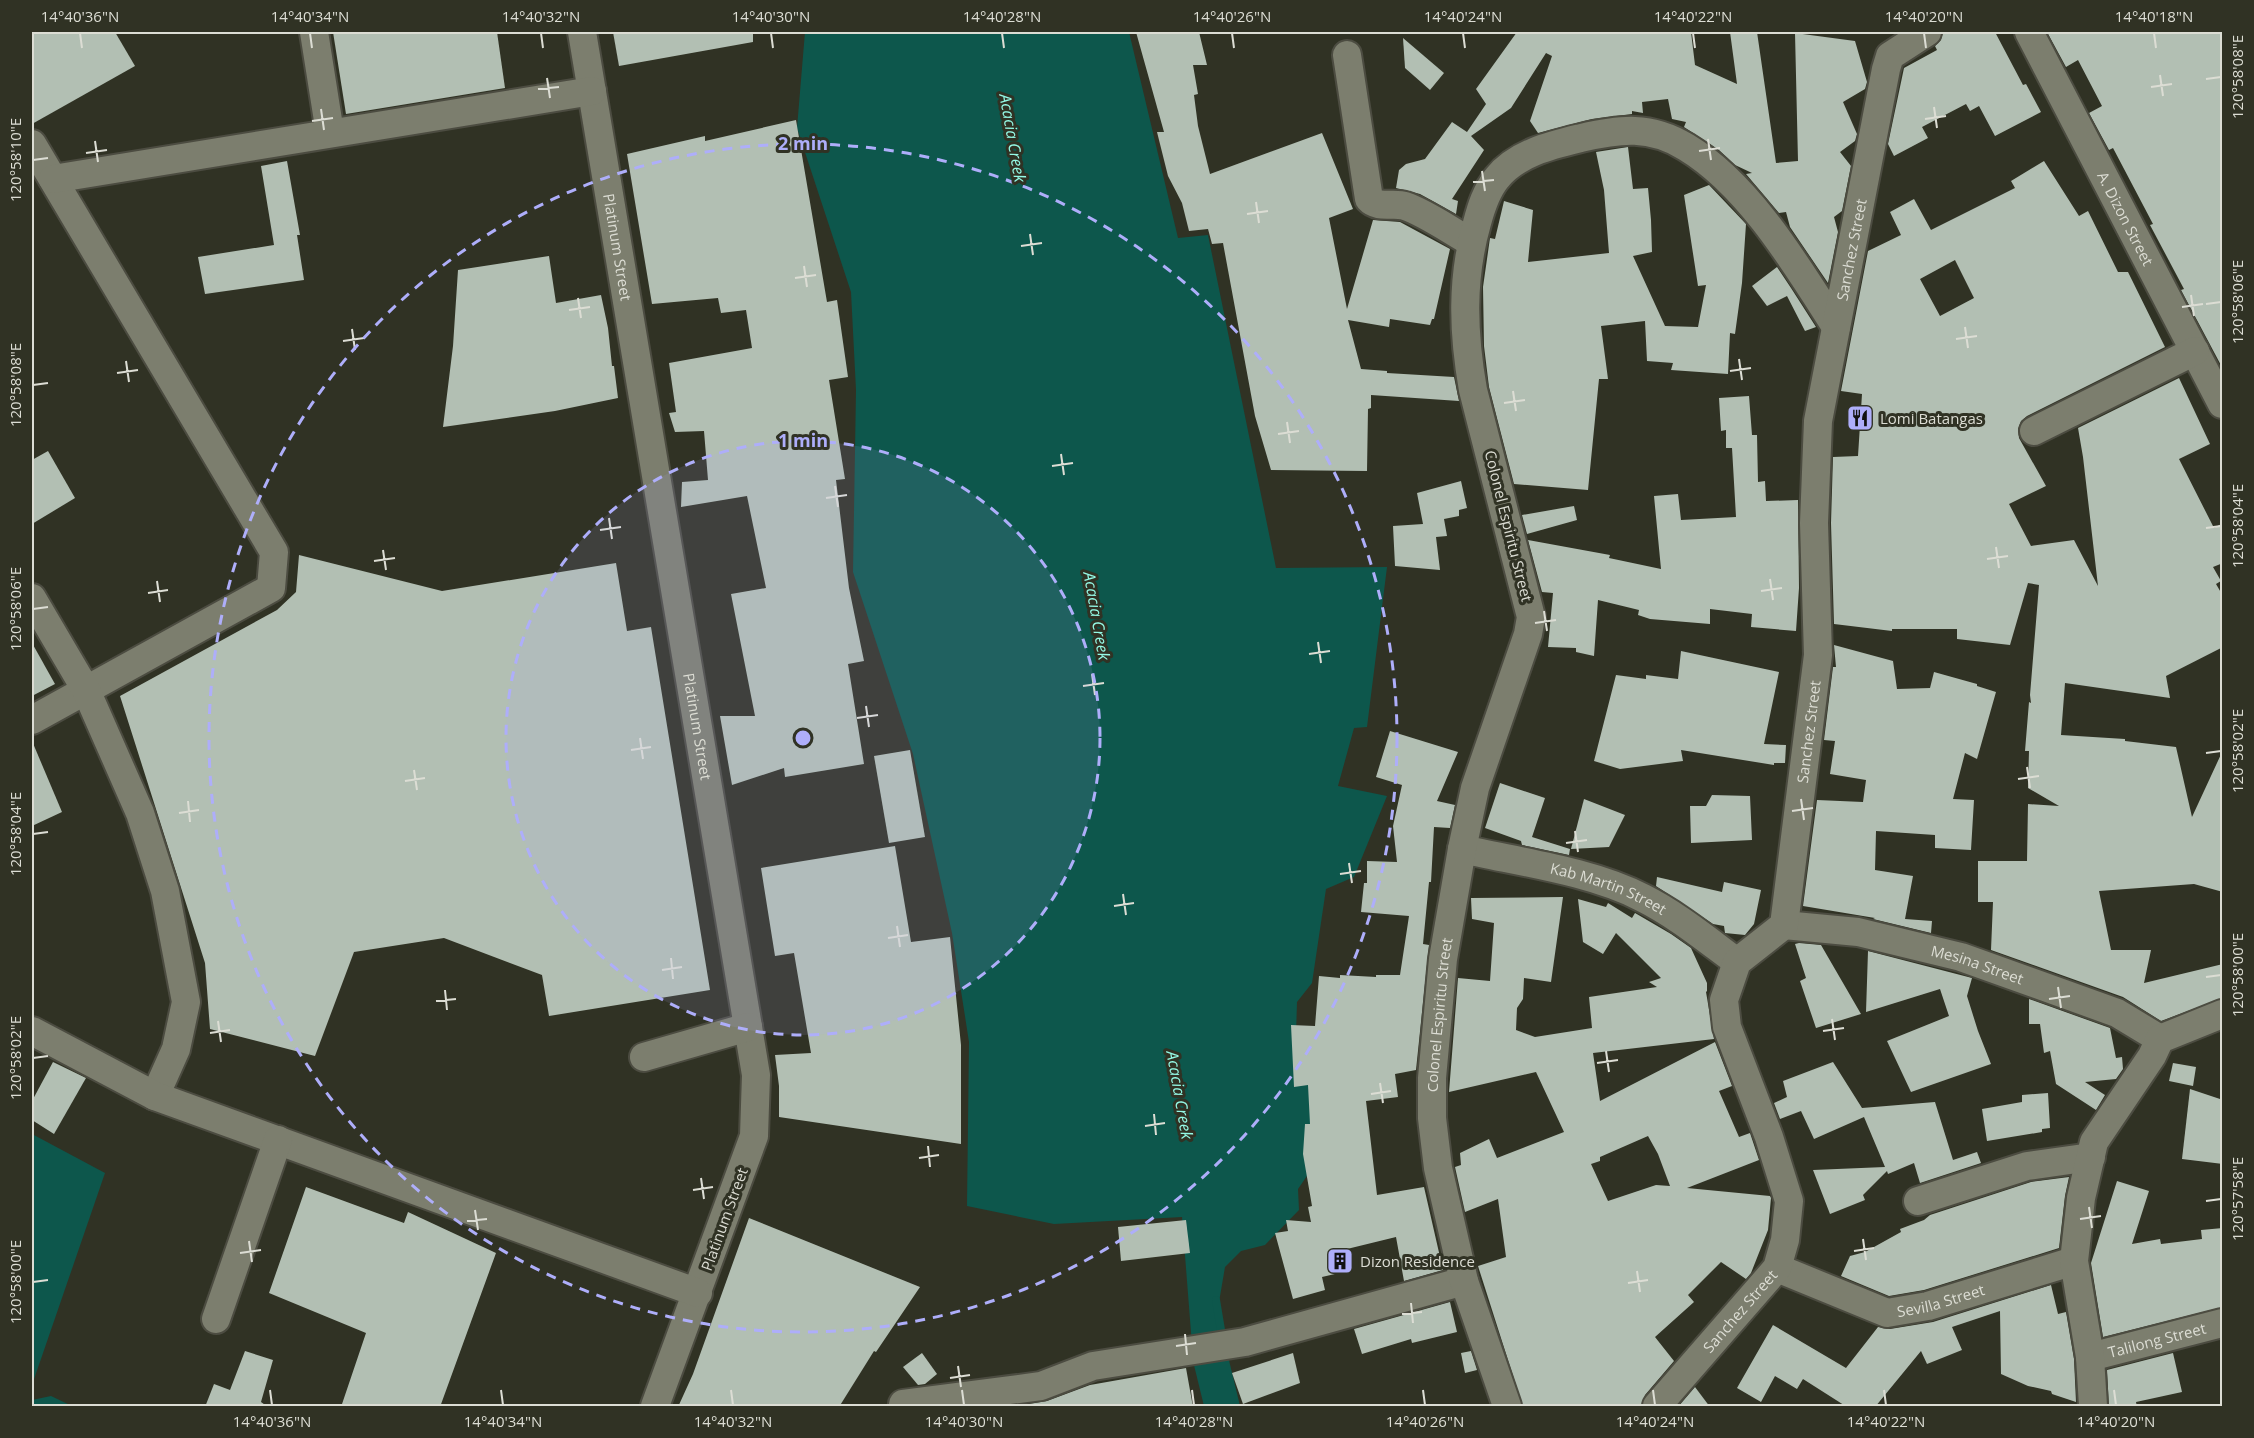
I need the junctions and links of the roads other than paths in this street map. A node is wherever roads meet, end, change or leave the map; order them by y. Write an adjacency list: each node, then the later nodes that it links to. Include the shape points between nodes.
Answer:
1 (314, 32): 7 (street)
2 (582, 32): 6 (street, Platinum Street)
3 (1927, 32): 11 (street, Sanchez Street, via 1890,56)
4 (2029, 32): 12 (street, A. Dizon Street)
5 (1347, 55): 10 (street, via 1370,199 1407,207)
6 (592, 91): 7 (street); 22 (street, Platinum Street)
7 (330, 133): 9 (street)
8 (32, 144): 9 (street)
9 (53, 179): 16 (street, via 274,552 272,588)
10 (1471, 242): 11 (street, Colonel Espiritu Street, via 1496,178 1523,158 1560,143 1623,129 1654,133 1687,147 1734,188 1780,242); 18 (street, Colonel Espiritu Street, via 1465,295 1467,356 1531,617 1475,788)
11 (1836, 327): 19 (street, Sanchez Street, via 1818,421 1814,523 1818,655)
12 (2195, 351): 13 (street, A. Dizon Street); 14 (street)
13 (2223, 404)
14 (2034, 432)
15 (32, 598): 16 (street)
16 (86, 690): 17 (street); 26 (street, via 140,813 165,891 186,1002 176,1049)
17 (32, 720)
18 (1462, 849): 20 (street, Kab Martin Street, via 1590,878 1642,897); 32 (street, Colonel Espiritu Street, via 1443,959 1432,1118 1438,1168)
19 (1784, 925): 20 (street); 24 (street, Mesina Street, via 1858,932 1962,957 2117,1013)
20 (1737, 962): 31 (street, Sanchez Street, via 1724,1000 1727,1027 1789,1201)
21 (2223, 1014): 24 (street)
22 (748, 1027): 25 (street); 33 (street, Platinum Street, via 756,1075 754,1136)
23 (32, 1031): 26 (street)
24 (2160, 1039): 28 (street, via 2094,1142)
25 (645, 1057)
26 (155, 1096): 27 (street)
27 (278, 1140): 33 (street); 34 (street)
28 (2091, 1157): 29 (street, via 2027,1167); 30 (street, via 2081,1198)
29 (1918, 1201)
30 (2074, 1261): 31 (street, Sevilla Street, via 1928,1306 1887,1313); 36 (street)
31 (1777, 1268): 40 (street, Sanchez Street)
32 (1464, 1281): 37 (street, via 1245,1342 1093,1366 1041,1386); 39 (street, Colonel Espiritu Street)
33 (698, 1293): 38 (street, Platinum Street)
34 (216, 1319)
35 (2223, 1323): 36 (street, Talilong Street)
36 (2090, 1357): 41 (street)
37 (903, 1404)
38 (655, 1407)
39 (1507, 1407)
40 (1657, 1407)
41 (2093, 1407)

